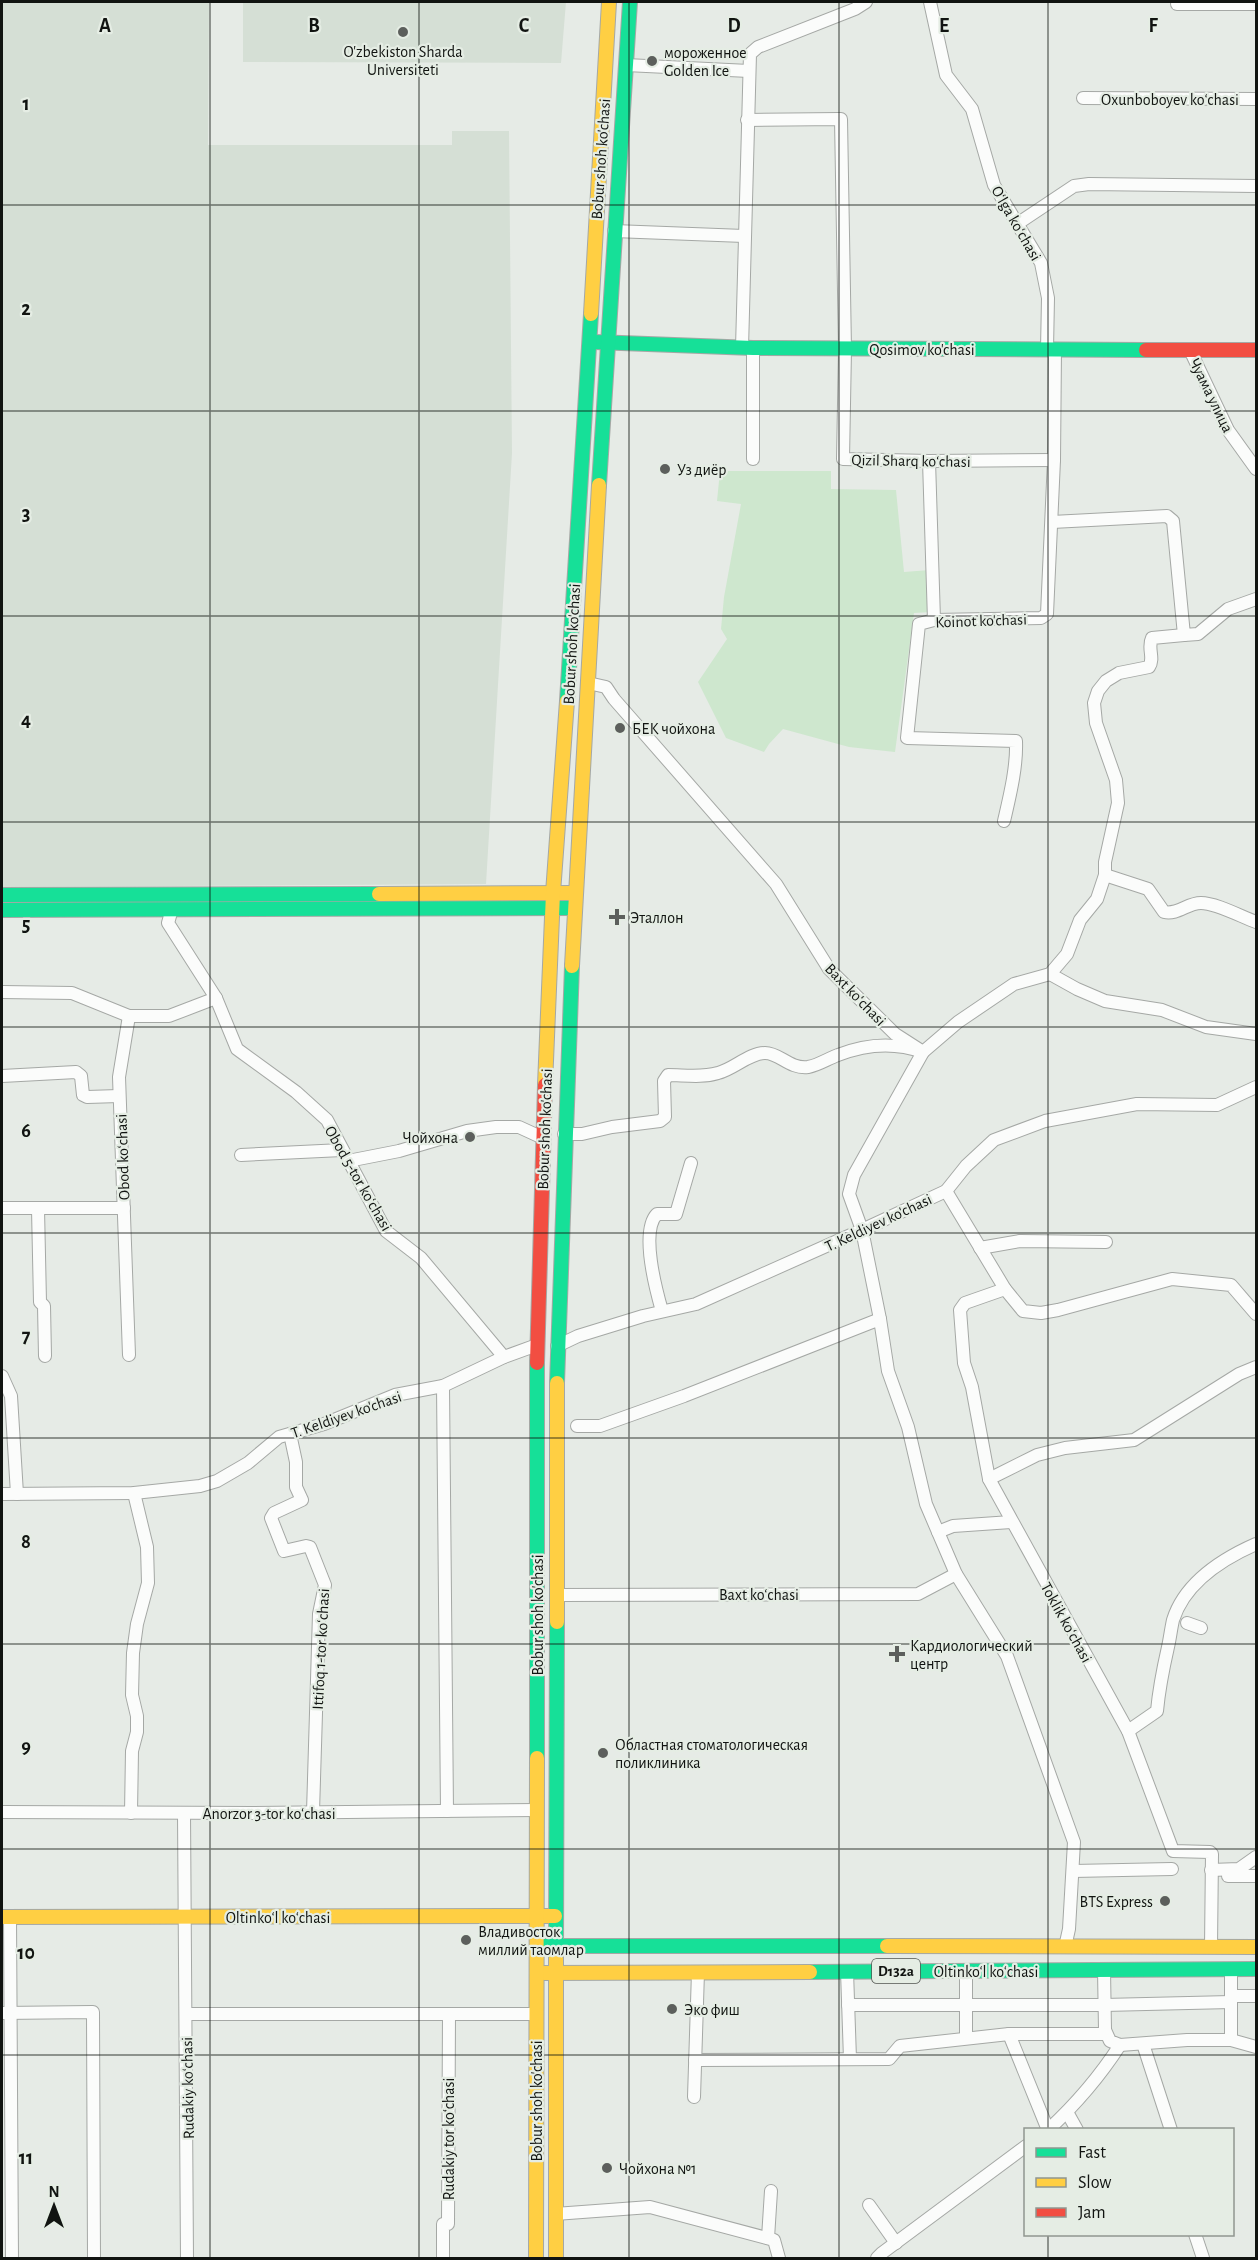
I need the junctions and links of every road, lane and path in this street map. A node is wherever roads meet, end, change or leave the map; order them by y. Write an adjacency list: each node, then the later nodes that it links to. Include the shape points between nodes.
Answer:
1 (609, 2): 16 (main road, Bobur shoh ko'chasi)
2 (630, 2): 7 (main road, Bobur shoh ko'chasi)
3 (866, 2): 8 (street, via 758,47 750,54)
4 (930, 2): 13 (street, Oʻlga koʻchasi, via 946,75 972,109 991,176)
5 (1177, 4): 6 (street)
6 (1257, 4)
7 (626, 65): 8 (street); 14 (main road, Bobur shoh ko'chasi)
8 (749, 71): 11 (street)
9 (1083, 98): 10 (street, Oxunboboyev koʻchasi)
10 (1257, 99)
11 (747, 120): 15 (street); 19 (street, via 841,119)
12 (1257, 186): 13 (street, via 1074,186)
13 (1017, 224): 20 (street, Oʻlga koʻchasi, via 1041,263 1048,297)
14 (614, 231): 15 (street); 17 (main road, Bobur shoh ko'chasi)
15 (744, 236): 18 (street)
16 (588, 342): 17 (main road, Qosimov ko'chasi); 34 (main road, Bobur shoh ko'chasi)
17 (607, 342): 18 (main road, Qosimov ko'chasi); 31 (main road, Bobur shoh ko'chasi)
18 (748, 348): 19 (main road, Qosimov ko'chasi); 23 (street)
19 (845, 349): 20 (main road, Qosimov ko'chasi); 25 (street, Qizil Sharq koʻchasi, via 843,459)
20 (1051, 349): 21 (main road, Qosimov ko'chasi); 24 (street, Koinot ko'chasi)
21 (1190, 350): 22 (main road, Qosimov ko'chasi); 26 (street, Чуама улица, via 1228,430)
22 (1257, 350)
23 (753, 459)
24 (1054, 460): 25 (street, Qizil Sharq koʻchasi); 27 (street, Koinot ko'chasi)
25 (929, 461): 29 (street)
26 (1257, 469)
27 (1052, 522): 29 (street, Koinot ko'chasi, via 1047,614 1041,618); 30 (street, via 1167,516 1173,521)
28 (1257, 599): 30 (street, via 1228,609 1198,634)
29 (933, 620): 32 (street, Koinot ko'chasi, via 919,624 907,738 1016,741)
30 (1184, 635): 33 (street, via 1152,638 1149,667 1119,673 1106,681 1094,703 1096,723 1116,780 1118,803)
31 (588, 683): 35 (main road, Bobur shoh ko'chasi); 48 (street, Baxt koʻchasi, via 606,687 771,877 829,969 895,1034)
32 (1004, 821)
33 (1105, 875): 42 (street, via 1148,890 1164,912 1175,913 1204,903); 43 (street, via 1097,899 1080,920 1067,954)
34 (553, 893): 35 (main road); 36 (main road); 38 (main road, Bobur shoh ko'chasi)
35 (575, 893): 39 (main road, Bobur shoh ko'chasi)
36 (186, 894): 37 (main road); 40 (main road)
37 (2, 895)
38 (552, 908): 39 (main road); 40 (main road); 53 (main road, Bobur shoh ko'chasi)
39 (574, 908): 52 (main road, Bobur shoh ko'chasi)
40 (179, 909): 41 (main road); 45 (street, Obod 5-tor koʻchasi, via 168,922)
41 (2, 910)
42 (1257, 922)
43 (1050, 974): 47 (street, via 1105,1001 1162,1011 1206,1028); 48 (street, via 1014,984 958,1022)
44 (2, 992): 46 (street, via 72,993)
45 (216, 998): 46 (street, via 169,1016); 55 (street, Obod 5-tor koʻchasi, via 237,1049 327,1120)
46 (129, 1016): 51 (street)
47 (1257, 1034)
48 (923, 1052): 52 (street, via 883,1045 849,1051 803,1067 762,1053 717,1074 668,1075 664,1082 665,1117 660,1121); 61 (street, via 854,1174 849,1194)
49 (2, 1076): 51 (street, Obod koʻchasi, via 76,1072 81,1076 83,1095)
50 (1257, 1087): 57 (street, T. Keldiyev ko'chasi, via 1217,1105 1137,1104 1045,1121 994,1140)
51 (119, 1096): 59 (street, Obod koʻchasi)
52 (564, 1134): 69 (main road, Bobur shoh ko'chasi)
53 (543, 1138): 55 (street, via 519,1127 496,1127 467,1131 399,1151); 68 (main road, Bobur shoh ko'chasi)
54 (240, 1155): 55 (street)
55 (345, 1155): 72 (street, Obod 5-tor koʻchasi, via 386,1231 421,1258)
56 (690, 1163): 65 (street, via 676,1215 657,1214 651,1223 651,1268)
57 (946, 1191): 61 (street, T. Keldiyev ko'chasi); 63 (street)
58 (2, 1208): 60 (street)
59 (124, 1208): 60 (street); 70 (street, Obod koʻchasi)
60 (38, 1209): 71 (street)
61 (862, 1230): 65 (street, T. Keldiyev ko'chasi, via 696,1304); 67 (street)
62 (1106, 1242): 63 (street, via 1020,1241)
63 (980, 1248): 64 (street)
64 (1005, 1289): 66 (street, via 1023,1311 1041,1312 1172,1279 1209,1282 1231,1285); 78 (street, Toklik koʻchasi, via 965,1303 960,1310 964,1363)
65 (662, 1311): 69 (street, T. Keldiyev ko'chasi)
66 (1257, 1314)
67 (880, 1319): 76 (street, via 600,1426); 83 (street, via 888,1371 908,1427 926,1504)
68 (537, 1345): 72 (street, T. Keldiyev ko'chasi); 90 (main road, Bobur shoh ko'chasi)
69 (557, 1346): 86 (main road, Bobur shoh ko'chasi)
70 (129, 1355)
71 (45, 1356)
72 (504, 1357): 75 (street, T. Keldiyev ko'chasi)
73 (1257, 1367): 78 (street, via 1134,1440 1037,1455)
74 (2, 1376): 81 (street, via 11,1396)
75 (443, 1386): 77 (street, T. Keldiyev ko'chasi, via 395,1395); 91 (street)
76 (577, 1426)
77 (290, 1434): 79 (street, T. Keldiyev ko'chasi, via 279,1437 248,1463 217,1481); 93 (street, Ittifoq 1-tor koʻchasi, via 296,1487 302,1500 271,1518 284,1551 310,1547 325,1586 320,1614)
78 (989, 1479): 82 (street, Toklik koʻchasi)
79 (134, 1493): 81 (street, T. Keldiyev ko'chasi); 94 (street, via 147,1547 148,1582 133,1653 132,1695 137,1732 132,1751)
80 (2, 1494): 81 (street, T. Keldiyev ko'chasi)
81 (17, 1494)
82 (1011, 1522): 83 (street, via 953,1526); 89 (street, Toklik koʻchasi)
83 (938, 1532): 85 (street)
84 (1257, 1544): 87 (street, via 1233,1554 1207,1572 1189,1591)
85 (956, 1574): 86 (street, Baxt koʻchasi, via 918,1594); 98 (street, via 1007,1656 1074,1842)
86 (557, 1595): 102 (main road, Bobur shoh ko'chasi)
87 (1180, 1621): 88 (street); 89 (street, via 1160,1678 1157,1711)
88 (1201, 1628)
89 (1128, 1731): 99 (street, Toklik koʻchasi, via 1173,1851 1210,1852)
90 (537, 1810): 91 (street, Anorzor 3-tor koʻchasi); 101 (main road, Bobur shoh ko'chasi)
91 (447, 1811): 93 (street, Anorzor 3-tor koʻchasi)
92 (2, 1812): 94 (street, Anorzor 3-tor koʻchasi)
93 (314, 1812): 95 (street, Anorzor 3-tor koʻchasi)
94 (131, 1813): 95 (street, Anorzor 3-tor koʻchasi)
95 (184, 1813): 104 (street, Rudakiy koʻchasi)
96 (1257, 1857): 99 (street, via 1239,1869)
97 (1172, 1869): 98 (street)
98 (1073, 1871): 108 (street)
99 (1211, 1873): 100 (street); 109 (street)
100 (1257, 1876)
101 (536, 1916): 102 (main road, Oltinkoʻl koʻchasi); 104 (main road, Oltinkoʻl koʻchasi); 105 (main road, Bobur shoh ko'chasi); 106 (main road)
102 (555, 1916): 106 (main road, Bobur shoh ko'chasi); 107 (main road, via 566,1936)
103 (6, 1917): 104 (main road, Oltinkoʻl koʻchasi); 125 (street)
104 (186, 1917): 126 (street, Rudakiy koʻchasi)
105 (536, 1946): 106 (main road, Oltinkoʻl koʻchasi / D132a); 117 (main road, Bobur shoh ko'chasi)
106 (555, 1946): 107 (main road, Oltinkoʻl koʻchasi / D132a); 118 (main road, via 563,1962); 119 (main road, Bobur shoh ko'chasi)
107 (581, 1946): 108 (main road, Oltinkoʻl koʻchasi / D132a)
108 (1065, 1947): 109 (main road, Oltinkoʻl koʻchasi / D132a)
109 (1211, 1947): 110 (main road, Oltinkoʻl koʻchasi / D132a)
110 (1257, 1947)
111 (1231, 1969): 112 (main road, Oltinkoʻl koʻchasi / D132a); 113 (main road, Oltinkoʻl koʻchasi / D132a); 121 (street)
112 (1257, 1969)
113 (1104, 1970): 115 (main road, Oltinkoʻl koʻchasi / D132a); 124 (street)
114 (847, 1971): 115 (main road, Oltinkoʻl koʻchasi / D132a); 116 (main road, Oltinkoʻl koʻchasi / D132a); 123 (street)
115 (966, 1971): 122 (street)
116 (698, 1972): 118 (main road, Oltinkoʻl koʻchasi / D132a); 137 (street)
117 (536, 1973): 119 (main road, Oltinkoʻl koʻchasi / D132a); 128 (main road, Bobur shoh ko'chasi)
118 (582, 1973): 119 (main road, Oltinkoʻl koʻchasi / D132a)
119 (555, 1974): 147 (main road, Bobur shoh ko'chasi)
120 (1257, 1996): 121 (street)
121 (1231, 2000): 124 (street); 132 (street)
122 (966, 2004): 123 (street); 124 (street); 131 (street)
123 (848, 2005): 136 (street)
124 (1104, 2005): 130 (street)
125 (6, 2012): 151 (street); 152 (street, via 93,2012)
126 (186, 2014): 127 (street); 153 (street, Rudakiy koʻchasi)
127 (449, 2014): 128 (street); 154 (street, Rudakiy tor koʻchasi, via 448,2224 443,2224)
128 (536, 2014): 155 (main road, Bobur shoh ko'chasi)
129 (1009, 2034): 130 (street); 131 (street); 140 (street)
130 (1105, 2034): 134 (street)
131 (966, 2038): 136 (street, via 900,2046 889,2059)
132 (1231, 2040): 133 (street); 135 (street)
133 (1143, 2044): 134 (street); 143 (street)
134 (1120, 2045): 139 (street)
135 (1257, 2046)
136 (850, 2059): 137 (street)
137 (695, 2060): 138 (street)
138 (694, 2097)
139 (1067, 2112): 141 (street); 142 (street)
140 (1047, 2128)
141 (1050, 2128)
142 (1076, 2128)
143 (1170, 2128)
144 (1024, 2147): 150 (street)
145 (771, 2191): 149 (street)
146 (869, 2205): 150 (street)
147 (555, 2214): 149 (street, via 650,2207); 156 (main road, Bobur shoh ko'chasi)
148 (1196, 2236): 159 (street)
149 (768, 2238): 157 (street, via 774,2240)
150 (896, 2243): 158 (street)
151 (12, 2259)
152 (94, 2259)
153 (187, 2259)
154 (443, 2259)
155 (536, 2259)
156 (556, 2259)
157 (779, 2259)
158 (877, 2259)
159 (1203, 2259)

